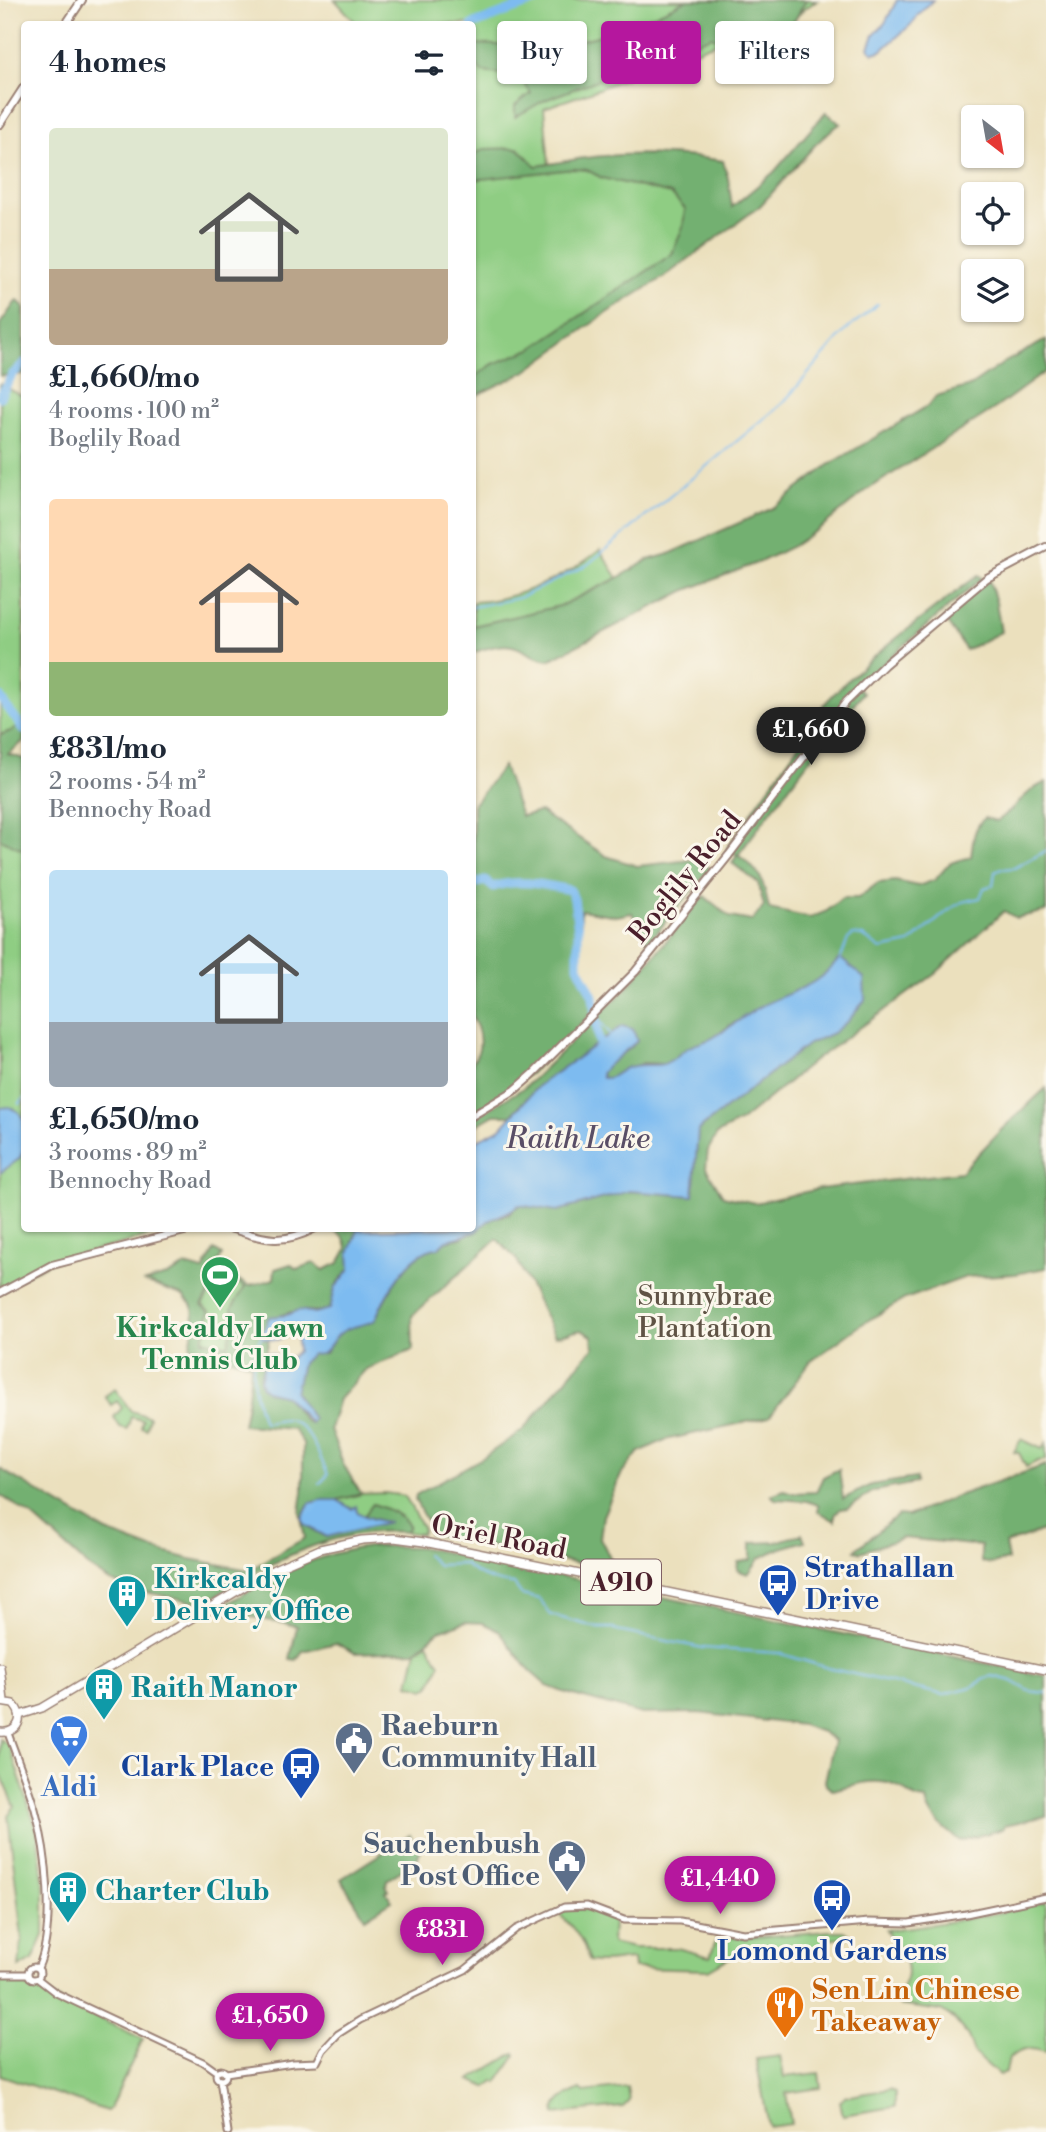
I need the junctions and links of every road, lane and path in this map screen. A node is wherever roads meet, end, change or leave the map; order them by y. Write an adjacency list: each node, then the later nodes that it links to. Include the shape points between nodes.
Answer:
1 (82, 0): 2 (main road)
2 (68, 21)
3 (21, 92): 4 (main road)
4 (0, 124)
5 (1046, 547): 6 (main road, Boglily Road, via 987,578 846,702 635,972 515,1090)
6 (476, 1114)
7 (180, 1232): 10 (main road, via 52,1265)
8 (243, 1232): 9 (main road, via 272,1241)
9 (305, 1232)
10 (0, 1293)
11 (0, 1667): 13 (main road)
12 (1046, 1670): 14 (main road, Oriel Road / A910, via 394,1538 320,1549 274,1569 42,1708)
13 (2, 1701): 14 (main road, via 13,1704)
14 (20, 1716): 15 (main road, via 18,1726)
15 (4, 1732): 17 (street, via 35,1811 42,1847 48,1934)
16 (1046, 1896): 22 (street, via 909,1923 743,1933 680,1921 624,1920 587,1906 564,1907 516,1929 465,1970 360,2020 338,2034 317,2062)
17 (38, 1968): 19 (street, via 32,1967); 20 (street)
18 (0, 1974): 19 (street)
19 (28, 1974): 20 (street, via 32,1980)
20 (38, 1979): 21 (street, via 57,1993)
21 (217, 2072): 22 (street); 23 (street)
22 (226, 2073): 23 (street)
23 (220, 2080): 24 (street)
24 (228, 2132)

